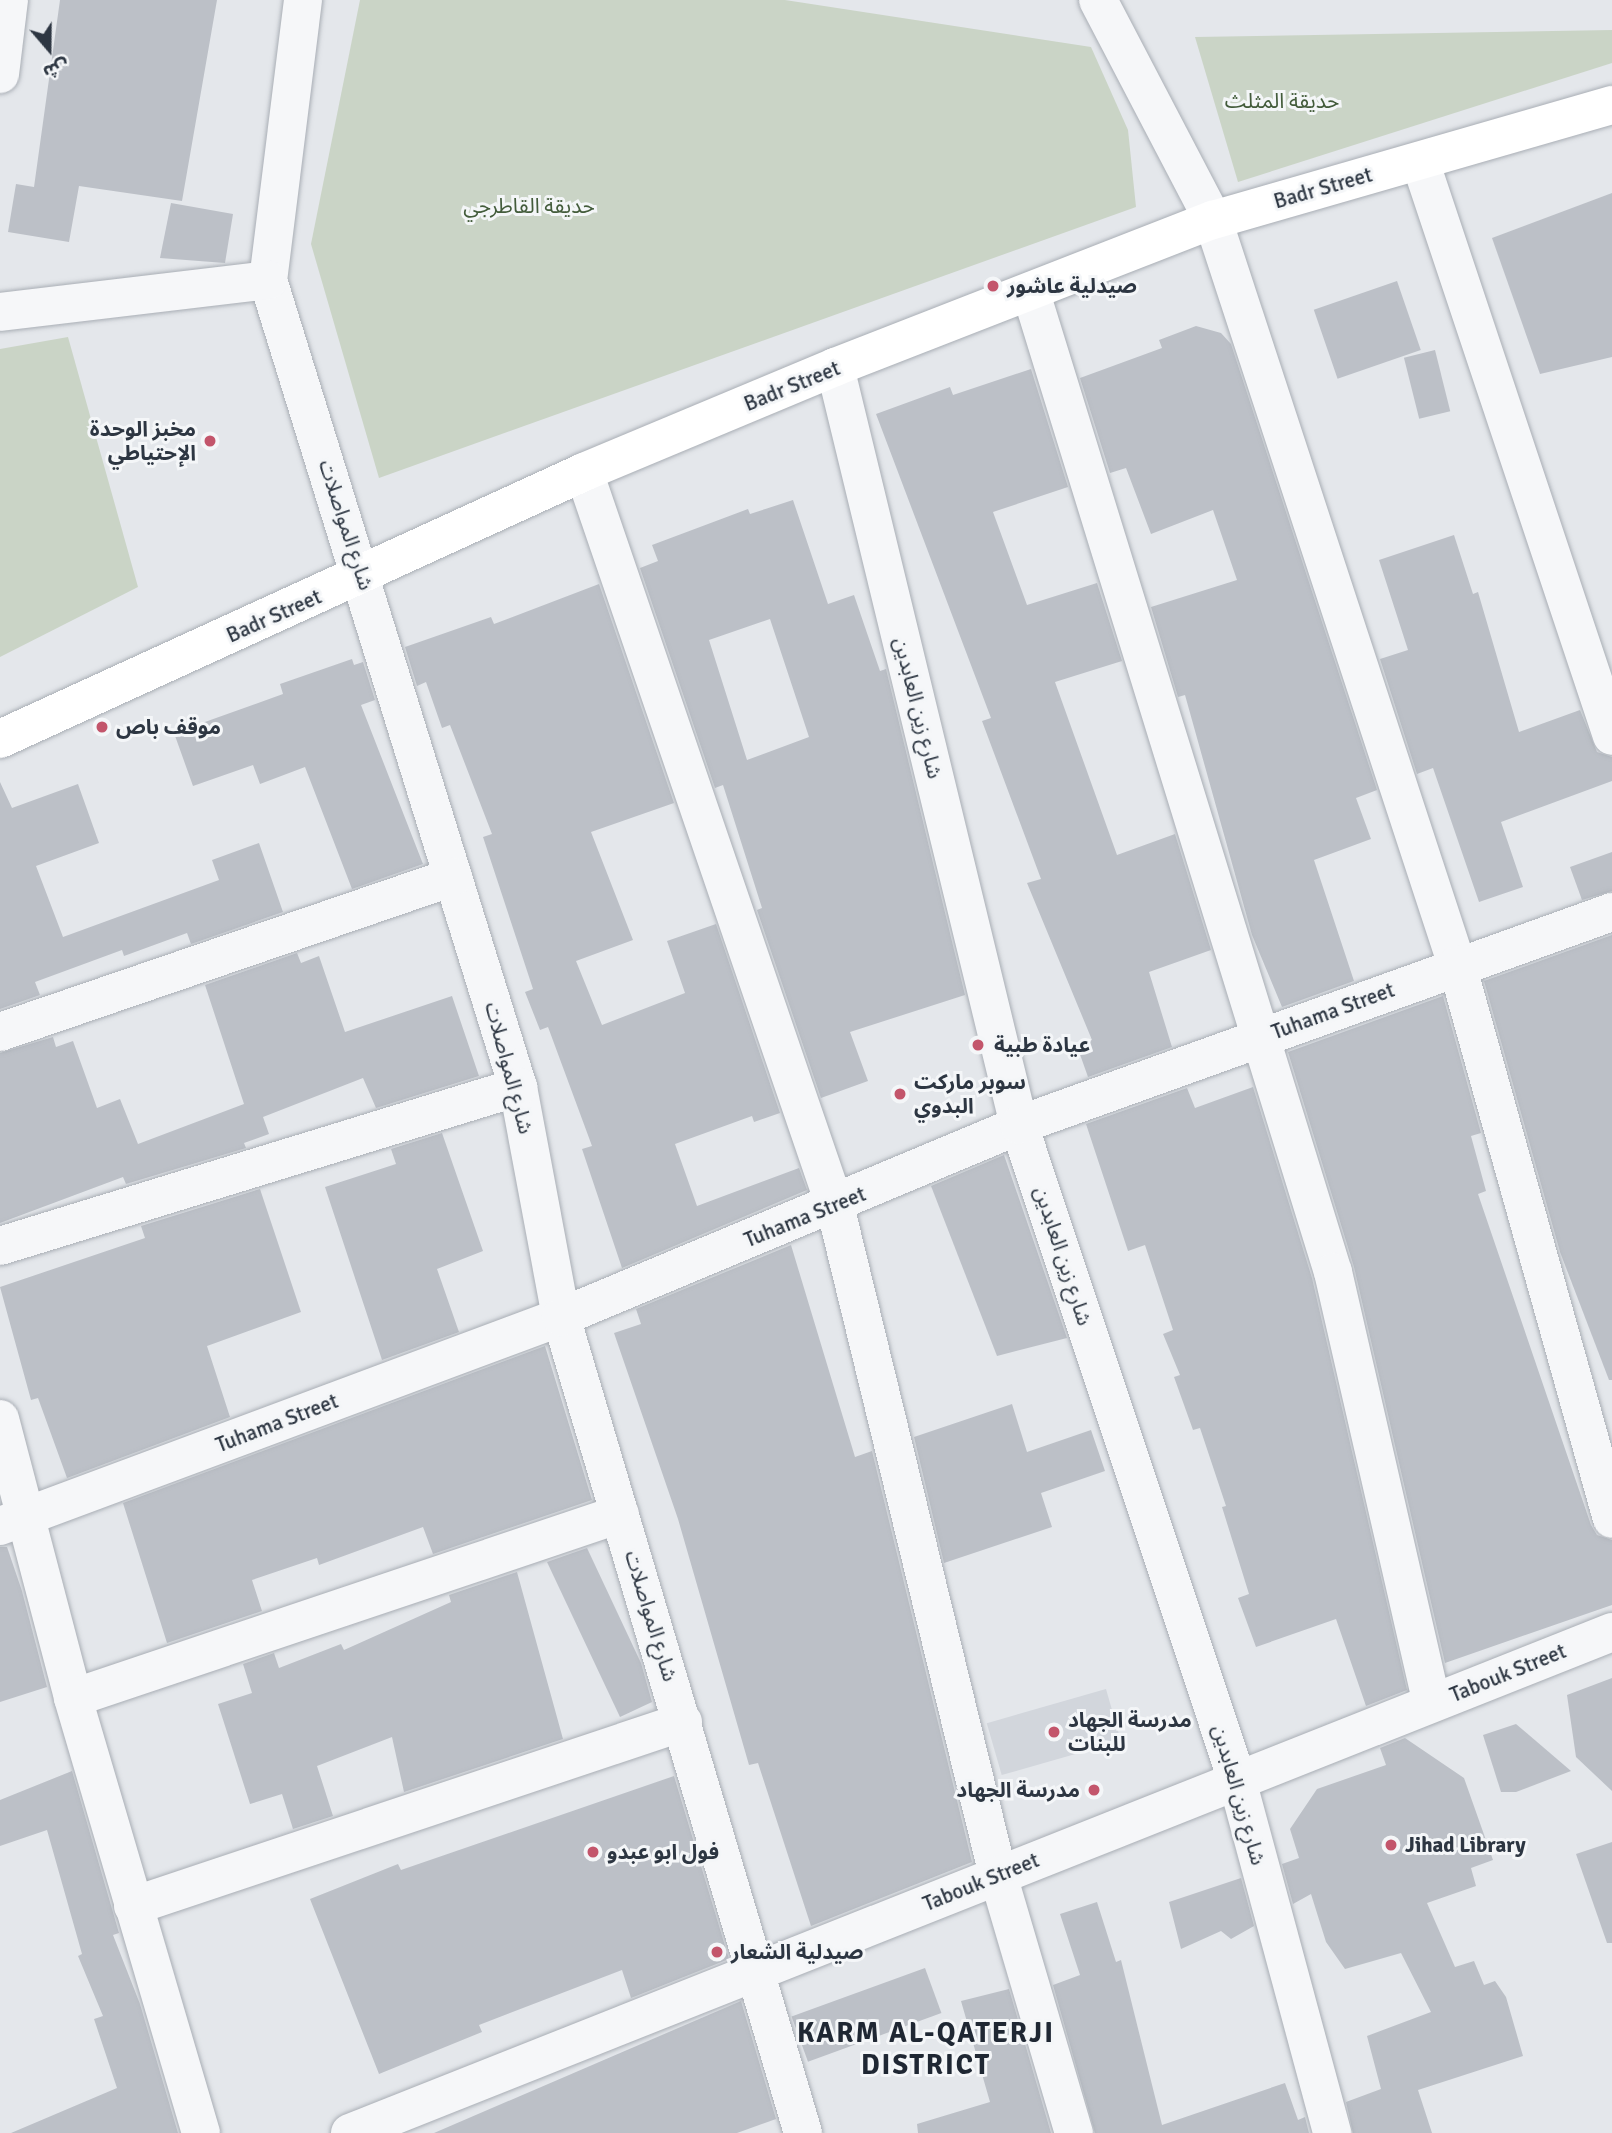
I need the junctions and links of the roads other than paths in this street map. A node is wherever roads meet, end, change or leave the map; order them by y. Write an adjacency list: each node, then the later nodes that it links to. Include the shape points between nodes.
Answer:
1 (9, 0): 4 (street)
2 (303, 0): 8 (street, شارع المواصلات)
3 (1098, 0): 7 (street)
4 (0, 74)
5 (1612, 105): 6 (main road, Badr Street)
6 (1420, 160): 7 (main road, Badr Street); 14 (street)
7 (1213, 220): 9 (main road, Badr Street); 18 (street)
8 (268, 280): 10 (street); 13 (street, شارع المواصلات)
9 (1031, 293): 11 (main road, Badr Street); 20 (street)
10 (0, 312)
11 (835, 368): 12 (main road, Badr Street); 22 (street, شارع زين العابدين)
12 (584, 472): 13 (main road, Badr Street); 23 (street)
13 (363, 576): 15 (main road, Badr Street); 16 (street, شارع المواصلات)
14 (1612, 736)
15 (0, 739)
16 (453, 877): 19 (street); 21 (street, شارع المواصلات)
17 (1612, 912): 18 (street, Tuhama Street)
18 (1457, 965): 20 (street, Tuhama Street); 28 (street)
19 (0, 1032)
20 (1261, 1037): 22 (street, Tuhama Street); 32 (street, via 1333,1272)
21 (518, 1087): 24 (street); 25 (street, شارع المواصلات)
22 (1019, 1125): 23 (street, Tuhama Street); 34 (street, شارع زين العابدين)
23 (835, 1206): 25 (street, Tuhama Street); 35 (street)
24 (0, 1246)
25 (561, 1317): 27 (street, شارع المواصلات); 29 (street, Tuhama Street)
26 (0, 1419): 29 (street)
27 (620, 1514): 31 (street); 33 (street, شارع المواصلات)
28 (1612, 1519)
29 (14, 1522): 31 (street)
30 (1612, 1632): 32 (street, Tabouk Street)
31 (73, 1698): 36 (street)
32 (1432, 1703): 34 (street, Tabouk Street)
33 (683, 1723): 36 (street); 37 (street, شارع المواصلات)
34 (1237, 1780): 35 (street, Tabouk Street); 42 (street, شارع زين العابدين)
35 (999, 1875): 37 (street, Tabouk Street); 41 (street)
36 (133, 1906): 38 (street)
37 (758, 1971): 39 (street, Tabouk Street); 40 (street, شارع المواصلات)
38 (201, 2133)
39 (350, 2133)
40 (803, 2133)
41 (1074, 2133)
42 (1332, 2133)

